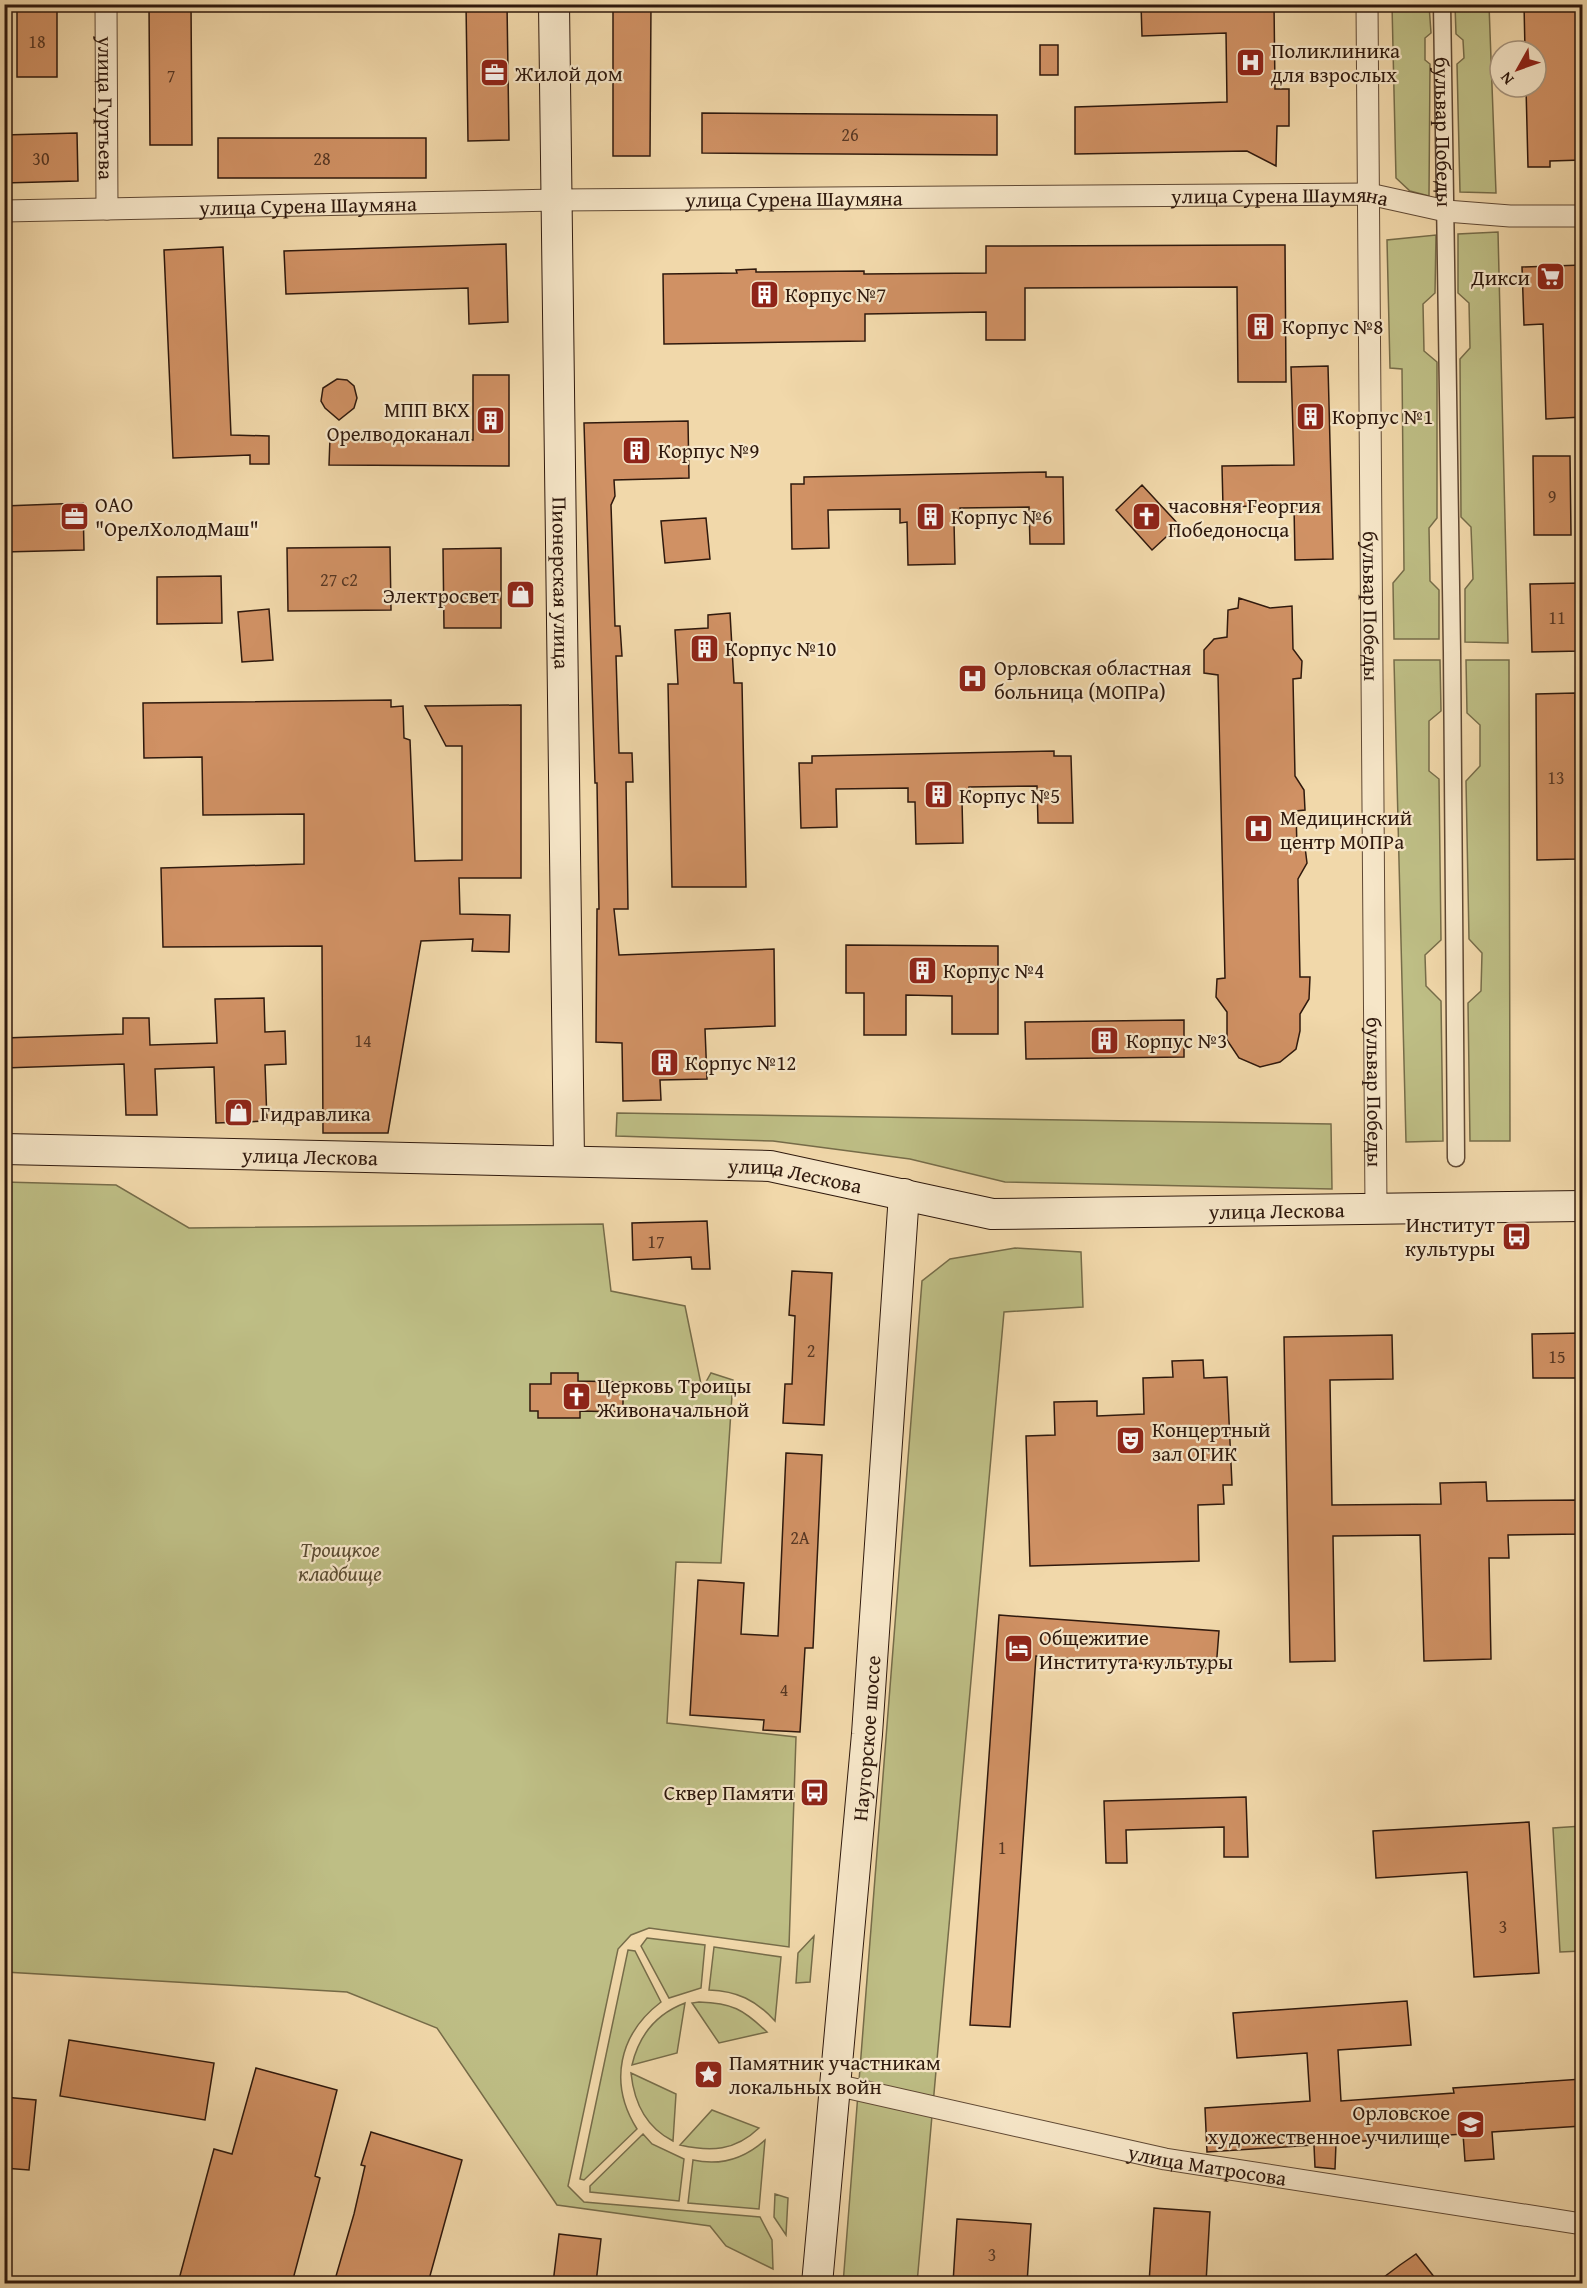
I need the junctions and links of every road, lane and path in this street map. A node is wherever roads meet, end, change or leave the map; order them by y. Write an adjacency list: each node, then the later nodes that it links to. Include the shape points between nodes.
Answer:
1 (106, 4): 7 (street, улица Гуртьева)
2 (554, 4): 6 (main road, Пионерская улица)
3 (1367, 4): 5 (street, бульвар Победы)
4 (1442, 4): 9 (street, бульвар Победы)
5 (1369, 194): 6 (street, улица Сурена Шаумяна); 9 (street, улица Сурена Шаумяна); 16 (street, бульвар Победы)
6 (557, 200): 7 (street, улица Сурена Шаумяна); 13 (main road, Пионерская улица)
7 (107, 209): 8 (street, улица Сурена Шаумяна)
8 (4, 211)
9 (1446, 211): 10 (street, улица Сурена Шаумяна); 12 (street, бульвар Победы)
10 (1582, 216)
11 (4, 1149): 13 (main road, улица Лескова)
12 (1456, 1158)
13 (569, 1160): 14 (main road, улица Лескова, via 770,1166)
14 (904, 1194): 16 (main road, улица Лескова, via 992,1214); 17 (main road, Наугорское шоссе, via 877,1603)
15 (1582, 1206): 16 (main road, улица Лескова)
16 (1376, 1208)
17 (836, 2085): 18 (street, улица Матросова, via 1165,2159); 19 (main road, Наугорское шоссе)
18 (1582, 2224)
19 (817, 2283)

